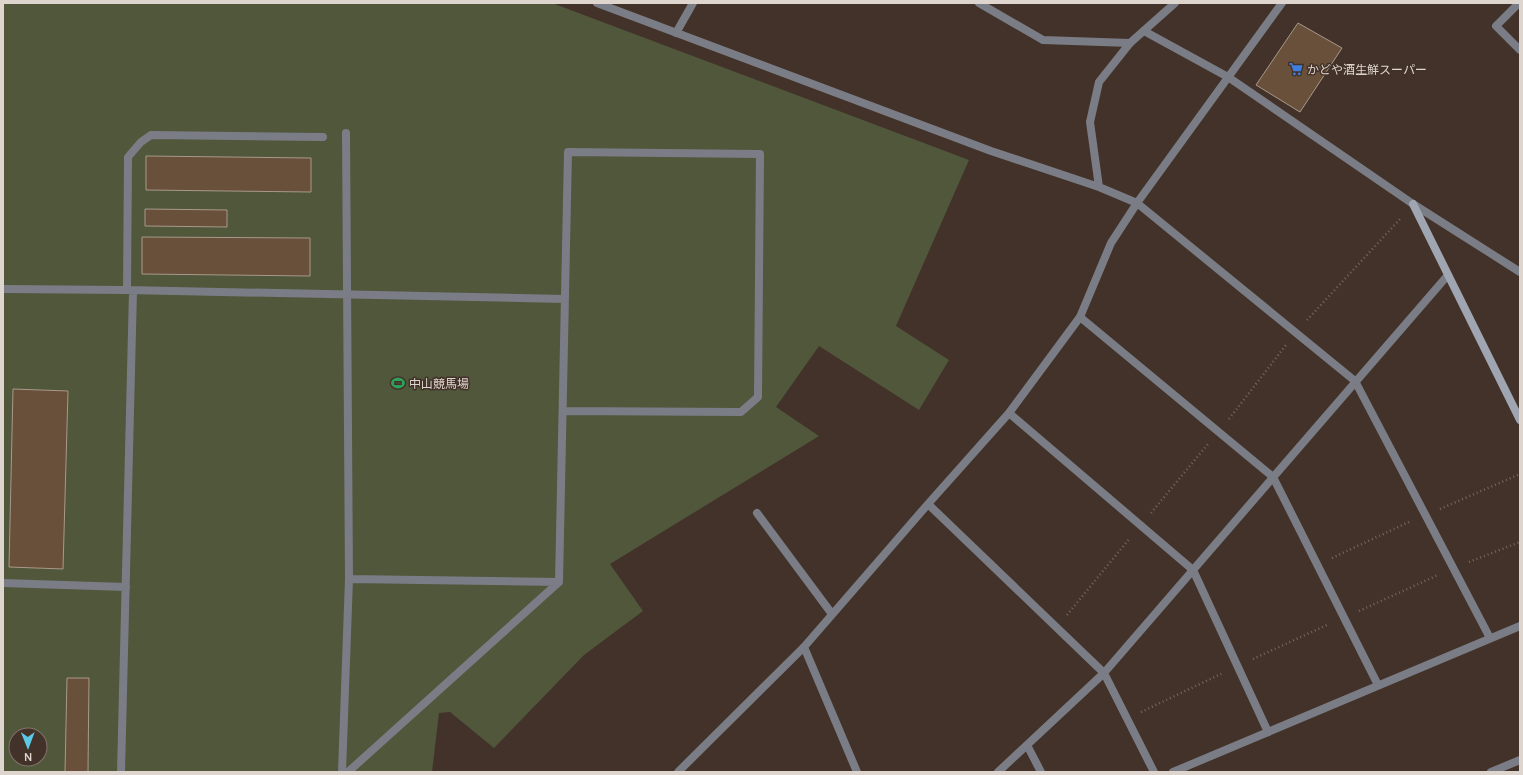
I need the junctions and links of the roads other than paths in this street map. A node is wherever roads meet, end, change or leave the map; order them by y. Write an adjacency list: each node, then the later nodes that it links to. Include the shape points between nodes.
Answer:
1 (597, 3): 8 (street)
2 (693, 3): 8 (street)
3 (979, 3): 9 (street, via 1043,40)
4 (1175, 3): 7 (street)
5 (1282, 3): 11 (street)
6 (1519, 3): 10 (street, via 1496,26)
7 (1144, 31): 9 (street); 11 (street)
8 (676, 33): 14 (street, via 991,151)
9 (1130, 43): 14 (street, via 1099,82 1094,102 1090,122)
10 (1520, 50)
11 (1228, 77): 15 (street); 16 (street)
12 (346, 133): 21 (street)
13 (323, 138): 20 (street, via 151,136 141,142 128,157)
14 (1099, 187): 15 (street)
15 (1137, 203): 23 (street, via 1112,243); 24 (street)
16 (1413, 204): 17 (street); 18 (street)
17 (1520, 272)
18 (1448, 275): 24 (street); 27 (street)
19 (3, 289): 20 (street)
20 (130, 290): 21 (street); 35 (street)
21 (348, 294): 22 (street); 32 (street)
22 (565, 299): 25 (street); 25 (street, via 568,152 760,154 758,396 741,412)
23 (1080, 317): 26 (street); 28 (street)
24 (1355, 381): 28 (street); 38 (street)
25 (562, 411): 33 (street)
26 (1009, 413): 29 (street); 31 (street)
27 (1520, 420)
28 (1273, 477): 31 (street); 41 (street)
29 (928, 504): 36 (street); 40 (street)
30 (757, 512): 36 (street)
31 (1193, 570): 40 (street); 42 (street)
32 (349, 579): 33 (street); 47 (street)
33 (559, 582): 48 (street)
34 (3, 583): 35 (street)
35 (126, 587): 46 (street)
36 (832, 614): 39 (street)
37 (1520, 626): 38 (street)
38 (1490, 638): 41 (street)
39 (804, 647): 45 (street); 49 (street)
40 (1104, 673): 43 (street); 52 (street)
41 (1378, 685): 42 (street)
42 (1268, 732): 53 (street)
43 (1027, 745): 50 (street); 51 (street)
44 (1520, 760): 54 (street)
45 (855, 771)
46 (121, 772)
47 (342, 772)
48 (348, 772)
49 (678, 772)
50 (998, 772)
51 (1041, 772)
52 (1154, 772)
53 (1172, 772)
54 (1491, 772)

